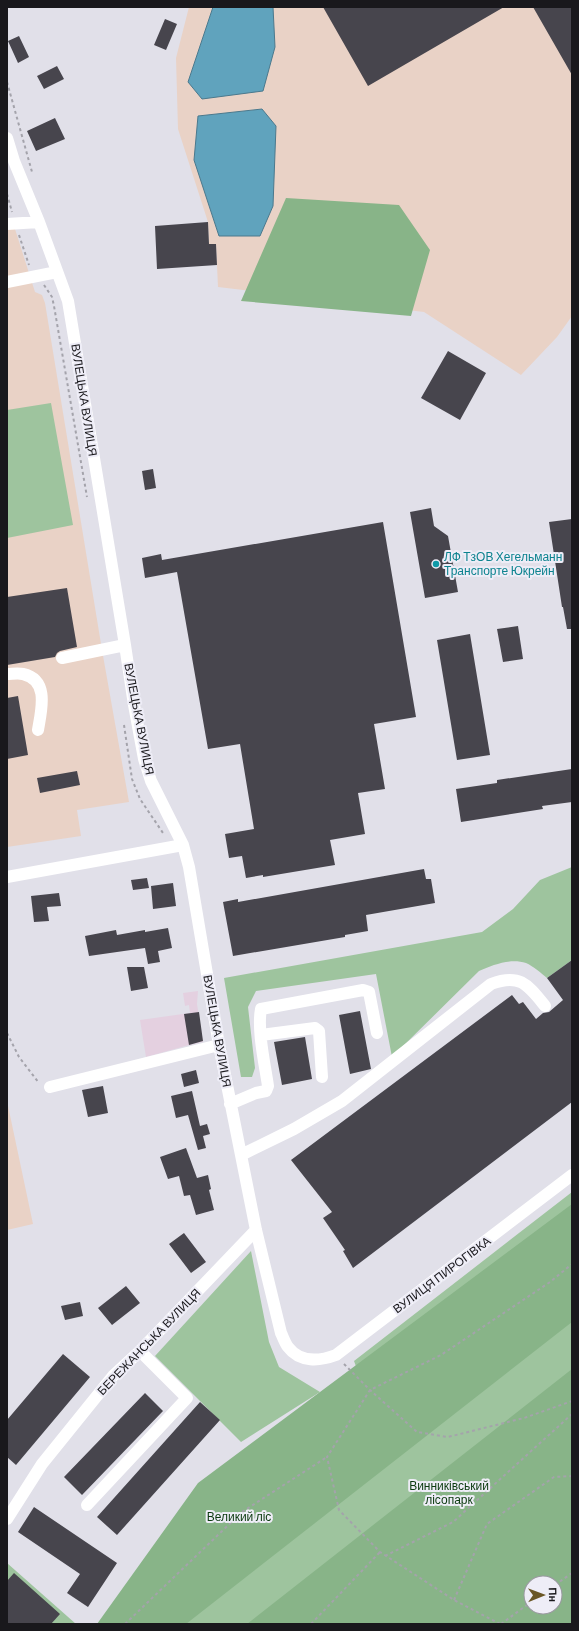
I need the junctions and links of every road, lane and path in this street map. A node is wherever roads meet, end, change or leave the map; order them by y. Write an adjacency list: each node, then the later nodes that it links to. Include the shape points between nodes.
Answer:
1 (7, 82): 3 (path)
2 (7, 138): 5 (street, ВУЛЕЦЬКА ВУЛИЦЯ)
3 (32, 172)
4 (7, 194): 6 (path)
5 (39, 222): 6 (street); 7 (street, ВУЛЕЦЬКА ВУЛИЦЯ)
6 (11, 223): 8 (path, via 29,267 37,269)
7 (57, 272): 8 (street); 11 (street, ВУЛЕЦЬКА ВУЛИЦЯ, via 68,301)
8 (40, 276): 9 (street); 10 (path, via 54,306)
9 (7, 282)
10 (88, 501)
11 (125, 645): 12 (street); 16 (street, ВУЛЕЦЬКА ВУЛИЦЯ, via 144,759)
12 (62, 658)
13 (7, 674): 15 (street, via 23,674 38,684 42,690)
14 (124, 725): 16 (path, via 132,778 143,804)
15 (38, 730)
16 (178, 846): 17 (street); 22 (street, ВУЛЕЦЬКА ВУЛИЦЯ, via 193,887)
17 (7, 876)
18 (545, 1006): 26 (street, via 531,988 516,979 491,984 342,1101 294,1129)
19 (7, 1033): 24 (path, via 19,1058)
20 (377, 1033): 21 (street, via 369,992 363,990 261,1009)
21 (261, 1035): 23 (street, via 315,1028 319,1030); 25 (street, via 268,1086 266,1091)
22 (219, 1045): 24 (street); 25 (street, ВУЛЕЦЬКА ВУЛИЦЯ)
23 (322, 1077)
24 (45, 1085)
25 (230, 1104): 26 (street, ВУЛЕЦЬКА ВУЛИЦЯ)
26 (241, 1155): 28 (street, ВУЛЕЦЬКА ВУЛИЦЯ)
27 (572, 1175): 31 (street, ВУЛИЦЯ ПИРОГІВКА)
28 (256, 1230): 30 (street, БЕРЕЖАНСЬКА ВУЛИЦЯ); 32 (street, ВУЛЕЦЬКА ВУЛИЦЯ, via 281,1333 288,1347)
29 (572, 1264): 33 (path, via 550,1282 441,1355)
30 (140, 1351): 38 (street, via 187,1398); 39 (street, БЕРЕЖАНСЬКА ВУЛИЦЯ, via 113,1376 42,1464)
31 (336, 1356): 32 (street, ВУЛИЦЯ ПИРОГІВКА, via 316,1360); 33 (path)
32 (305, 1359)
33 (370, 1390): 34 (path, via 417,1432 448,1437 524,1418); 36 (path)
34 (572, 1401)
35 (572, 1414): 41 (path, via 453,1522)
36 (327, 1457): 40 (path, via 339,1510); 46 (path, via 242,1512)
37 (572, 1476): 44 (path, via 554,1477 486,1524)
38 (87, 1505)
39 (7, 1519)
40 (380, 1552): 41 (path); 47 (path)
41 (385, 1556): 44 (path)
42 (572, 1573): 43 (path)
43 (563, 1579)
44 (454, 1600): 48 (path)
45 (523, 1608): 48 (path)
46 (125, 1624)
47 (311, 1624)
48 (500, 1624)

